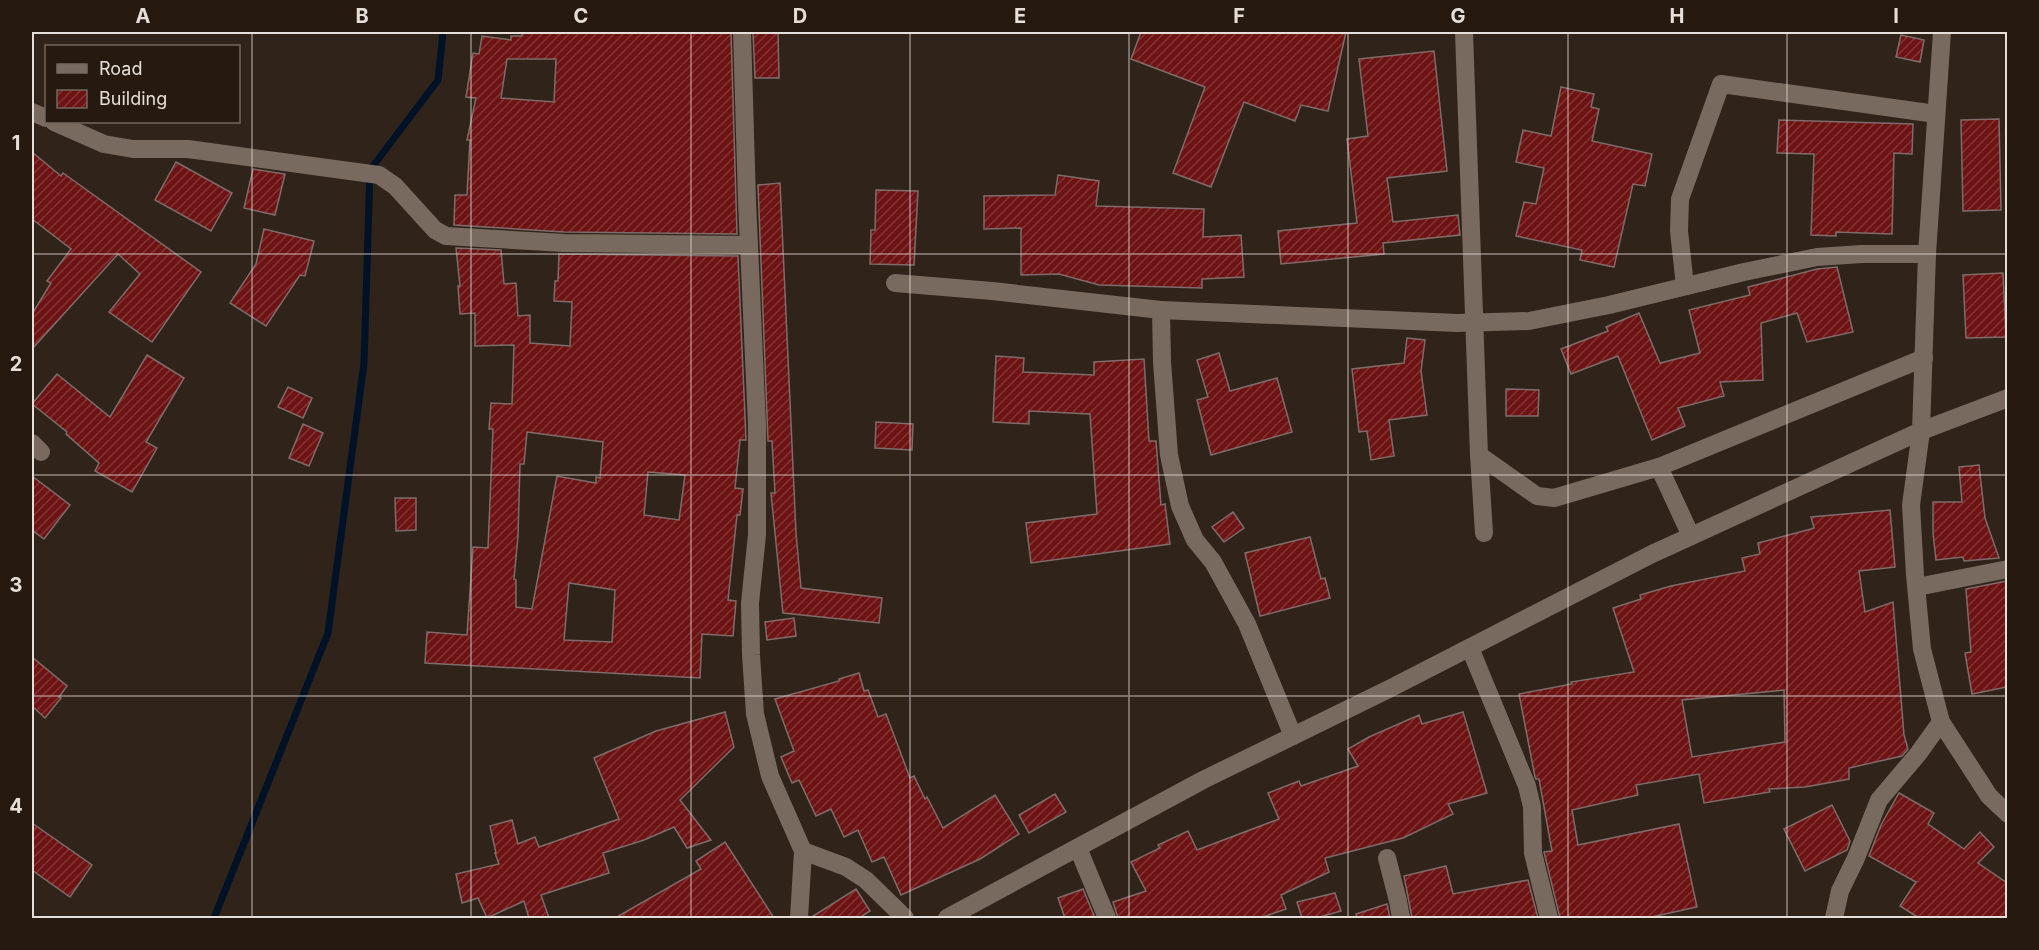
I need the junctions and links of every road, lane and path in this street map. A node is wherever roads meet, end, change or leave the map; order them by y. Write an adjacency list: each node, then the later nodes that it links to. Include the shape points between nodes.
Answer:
1 (742, 32): 6 (street)
2 (1464, 32): 11 (street)
3 (1942, 32): 4 (street)
4 (1936, 114): 7 (street); 9 (street, via 1720,84 1680,199)
5 (56, 123): 6 (street, via 104,144 133,149 188,149 379,175 446,236 564,243)
6 (749, 245): 26 (street, via 757,425 757,535 750,603 755,714 770,776)
7 (1927, 254): 9 (street, via 1817,257); 12 (street)
8 (895, 283): 10 (street)
9 (1684, 286): 11 (street, via 1528,321)
10 (1161, 310): 11 (street); 23 (street, via 1166,426 1180,506 1195,540 1213,562 1247,624)
11 (1475, 322): 15 (street)
12 (1924, 358): 14 (street); 16 (street)
13 (2007, 398): 14 (street)
14 (1921, 431): 18 (street); 20 (street, via 1911,505)
15 (1479, 455): 16 (street, via 1537,496 1554,498); 17 (street)
16 (1659, 467): 18 (street)
17 (1484, 533)
18 (1691, 536): 21 (street)
19 (2007, 569): 20 (street)
20 (1917, 587): 22 (street, via 1922,649)
21 (1470, 648): 23 (street); 33 (street, via 1527,786 1532,807 1533,853)
22 (1941, 722): 24 (street, via 1989,796); 34 (street, via 1879,800 1840,891)
23 (1293, 736): 25 (street)
24 (2007, 814)
25 (1078, 848): 30 (street); 31 (street)
26 (803, 851): 28 (street); 29 (street, via 846,867 866,880)
27 (1387, 858): 32 (street)
28 (799, 918)
29 (906, 918)
30 (947, 918)
31 (1107, 918)
32 (1401, 918)
33 (1549, 918)
34 (1834, 918)

